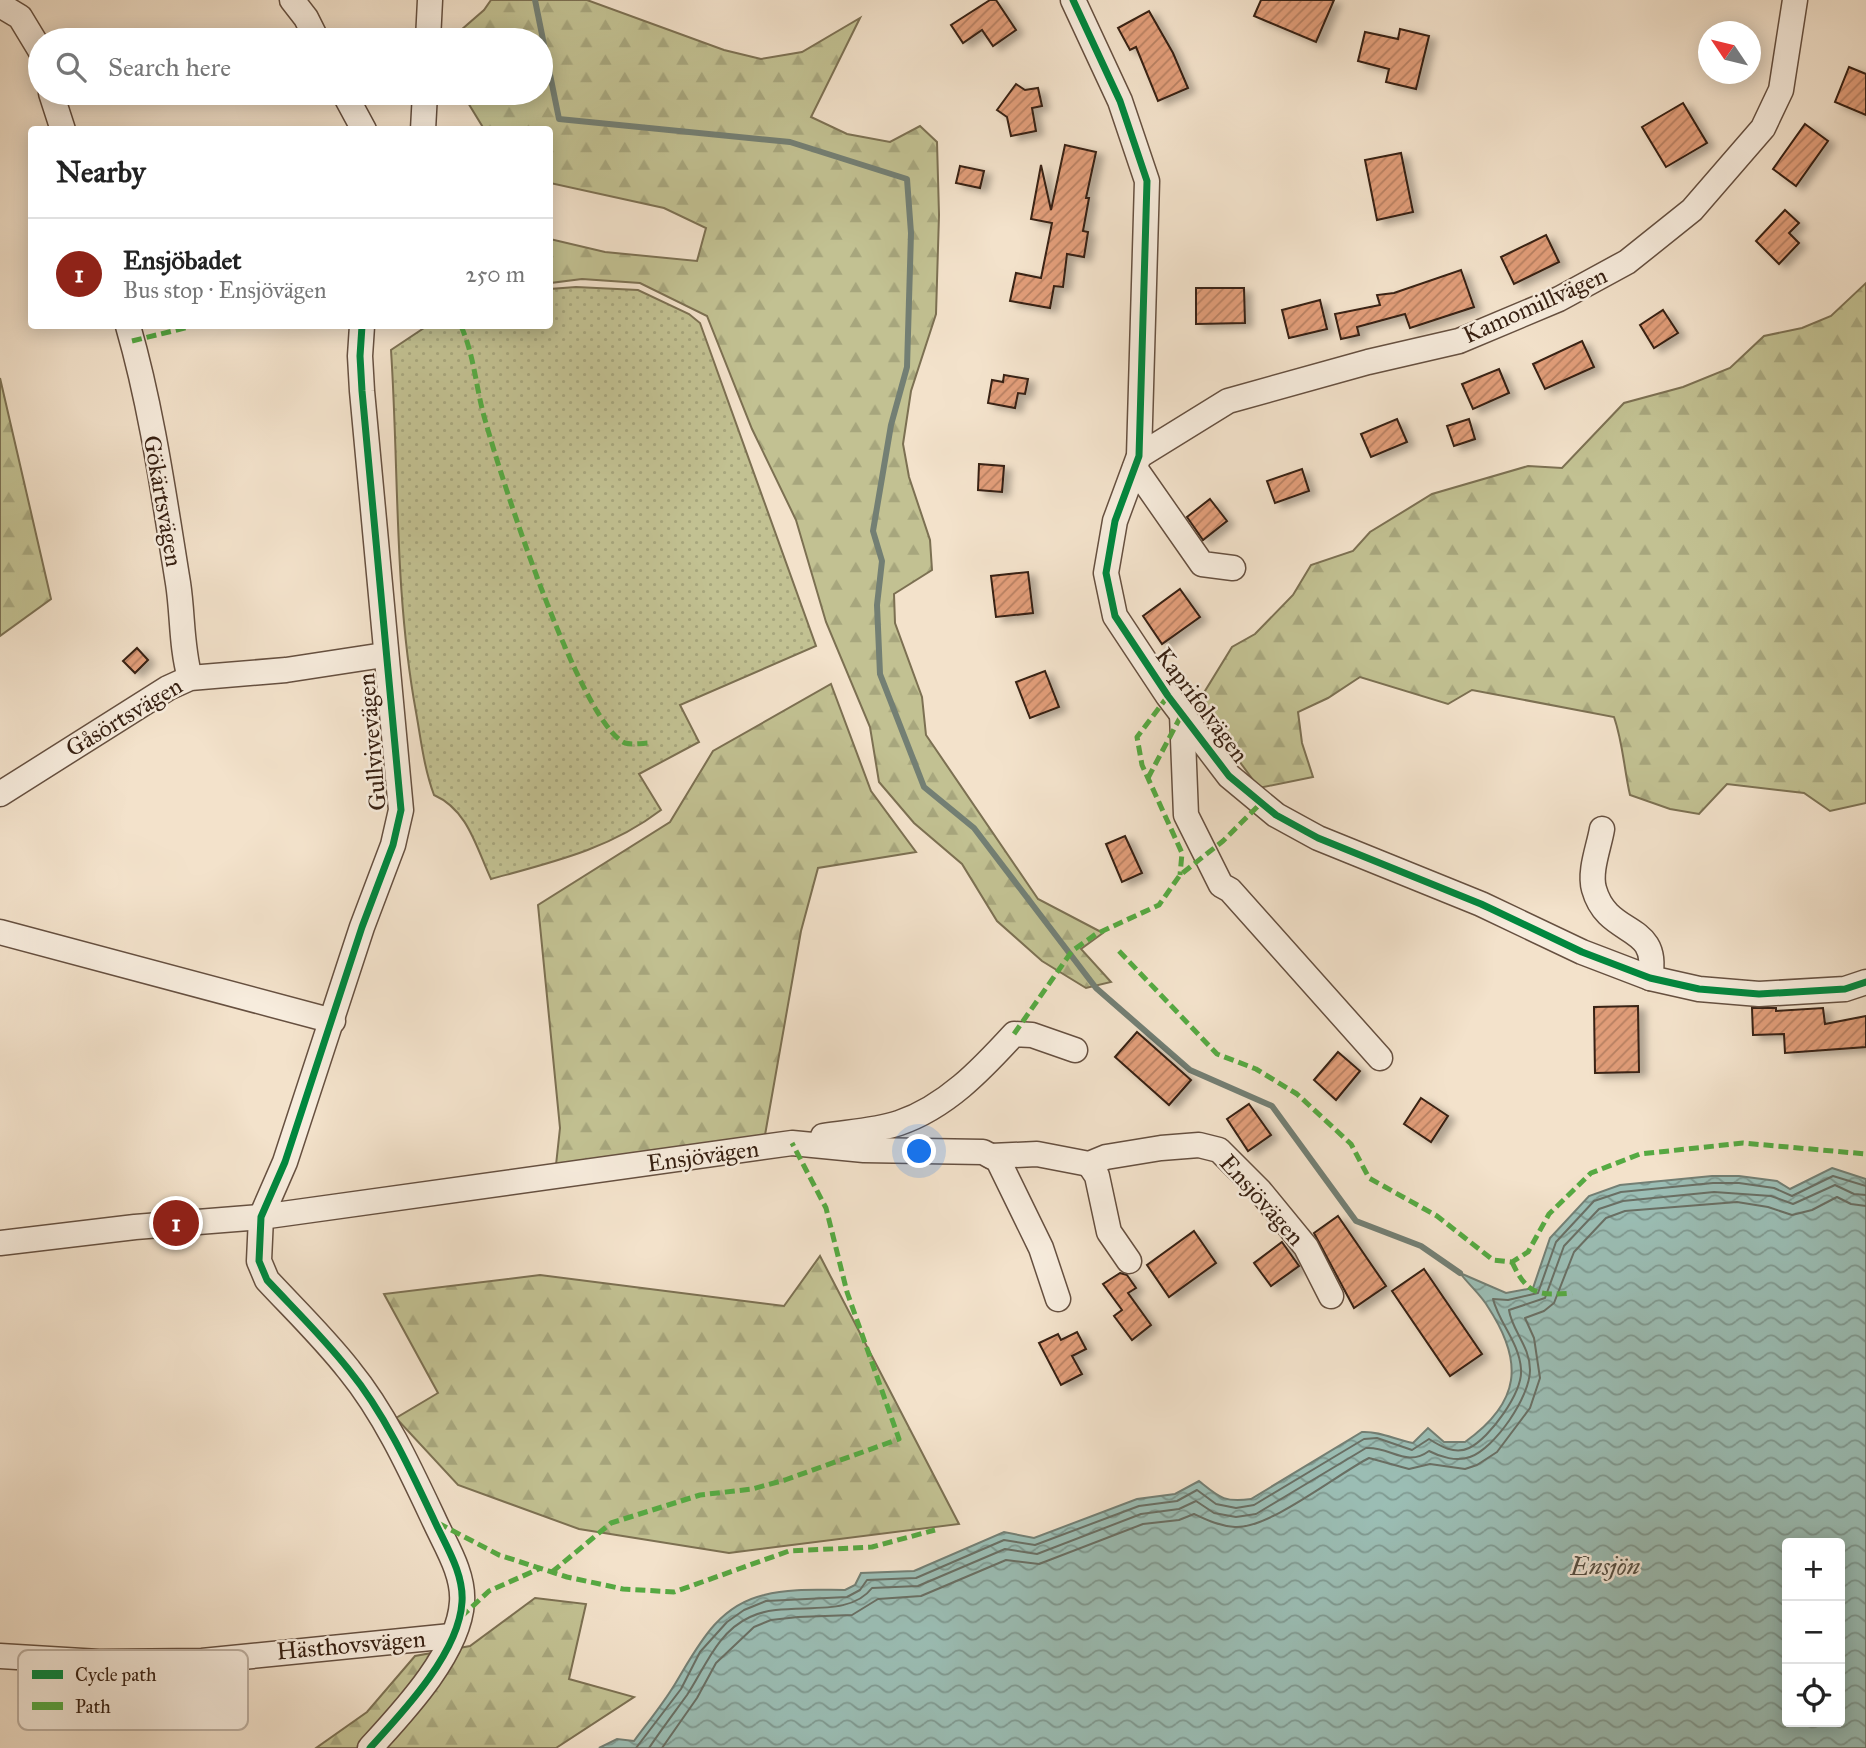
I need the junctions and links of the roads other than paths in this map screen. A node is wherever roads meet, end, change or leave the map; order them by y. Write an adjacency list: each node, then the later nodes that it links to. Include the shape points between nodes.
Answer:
1 (292, 0): 6 (street)
2 (430, 0): 7 (street)
3 (1073, 0): 17 (street, Kaprifolvägen, via 1120,101 1147,181)
4 (1795, 0): 17 (street, Kamomillvägen, via 1781,90 1763,128 1692,209 1627,262 1559,299 1459,341 1228,401)
5 (0, 5): 8 (street, via 20,17)
6 (311, 28)
7 (429, 28)
8 (28, 30)
9 (55, 105): 12 (street)
10 (350, 105): 13 (street)
11 (424, 105): 14 (street)
12 (62, 126)
13 (361, 126)
14 (423, 126)
15 (129, 329): 20 (street, Gökärtsvägen, via 147,407)
16 (362, 329): 19 (street, Gullvivevägen, via 360,356)
17 (1137, 462): 18 (street, via 1202,564); 21 (street, Kaprifolvägen, via 1115,521 1107,573 1115,616)
18 (1233, 568)
19 (384, 655): 20 (street, Gåsörtsvägen); 27 (street, Gullvivevägen, via 401,810)
20 (190, 678): 22 (street, Gåsörtsvägen)
21 (1182, 714): 25 (street, Kaprifolvägen, via 1229,776 1276,815 1318,838); 29 (street, Kaprifolvägen, via 1186,815 1221,885)
22 (0, 794)
23 (1602, 829): 25 (street, via 1593,886 1614,921 1643,938 1653,961)
24 (0, 932): 27 (street)
25 (1650, 978): 26 (street, Kaprifolvägen, via 1699,989 1759,994 1845,989)
26 (1866, 982)
27 (332, 1021): 33 (street, Gullvivevägen, via 285,1162)
28 (1075, 1050): 30 (street, via 1032,1035 1014,1034 966,1083 922,1113 897,1124)
29 (1380, 1058)
30 (792, 1143): 31 (street, Ensjövägen); 33 (street, Ensjövägen)
31 (991, 1156): 32 (street, Ensjövägen, via 1037,1154); 37 (street, via 998,1160 1041,1248)
32 (1088, 1164): 35 (street, via 1097,1176 1109,1232); 36 (street, Ensjövägen, via 1161,1148 1199,1145 1219,1150 1306,1247)
33 (261, 1217): 34 (street, Ensjövägen); 38 (street, via 259,1261 267,1280 351,1371 420,1488 449,1551 462,1602)
34 (0, 1243)
35 (1129, 1261)
36 (1331, 1296)
37 (1058, 1299)
38 (451, 1636): 40 (street, Hästhovsvägen); 42 (street, via 404,1710)
39 (0, 1656): 41 (street, Hästhovsvägen)
40 (248, 1656)
41 (18, 1657)
42 (370, 1748)

